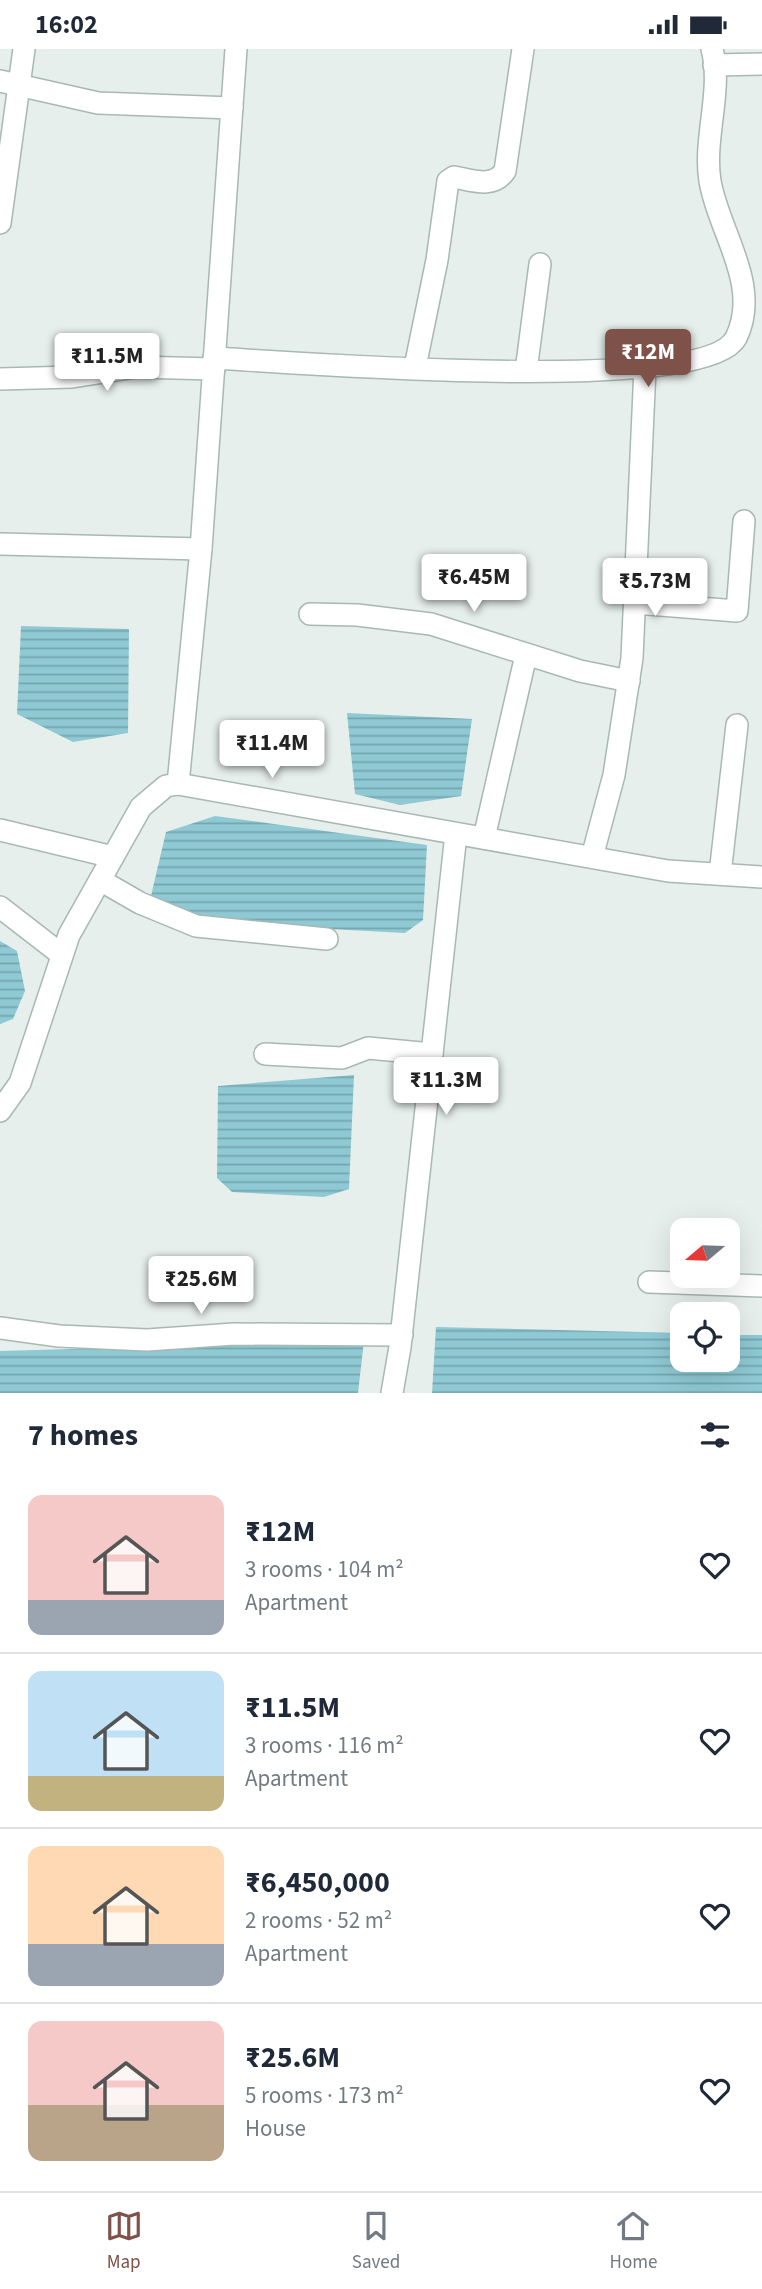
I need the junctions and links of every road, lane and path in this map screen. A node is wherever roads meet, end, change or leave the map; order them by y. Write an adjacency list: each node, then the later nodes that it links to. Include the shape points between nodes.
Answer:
1 (24, 49): 6 (street)
2 (236, 49): 7 (street)
3 (523, 49): 12 (street, via 505,171 493,181 454,177 448,181)
4 (713, 57): 5 (street); 10 (street, via 709,180)
5 (762, 64)
6 (9, 82): 7 (street, via 98,103); 8 (street)
7 (232, 108): 11 (street)
8 (0, 223)
9 (540, 264): 14 (street)
10 (753, 293): 13 (street, via 735,339 725,350)
11 (214, 363): 12 (street); 15 (street); 18 (street)
12 (415, 367): 14 (street)
13 (645, 368): 14 (street); 19 (street)
14 (526, 371)
15 (0, 379)
16 (744, 521): 19 (street, via 737,611)
17 (0, 544): 18 (street)
18 (201, 549): 24 (street)
19 (635, 603): 22 (street)
20 (310, 614): 21 (street, via 431,624)
21 (526, 655): 22 (street); 27 (street)
22 (629, 681): 29 (street, via 614,775)
23 (737, 725): 30 (street)
24 (178, 784): 26 (street); 28 (street, via 166,786 141,807)
25 (0, 830): 28 (street)
26 (456, 834): 27 (street); 37 (street)
27 (484, 838): 29 (street)
28 (113, 857): 32 (street)
29 (593, 857): 30 (street)
30 (720, 874): 31 (street)
31 (762, 877)
32 (100, 880): 34 (street, via 196,926); 35 (street)
33 (0, 907): 35 (street)
34 (327, 939)
35 (62, 954): 38 (street, via 20,1083)
36 (265, 1054): 37 (street, via 345,1058 369,1048)
37 (432, 1054): 42 (street)
38 (0, 1111)
39 (649, 1282): 40 (street)
40 (762, 1286)
41 (0, 1328): 42 (street, via 134,1340 233,1334)
42 (402, 1335): 43 (street)
43 (392, 1393)

